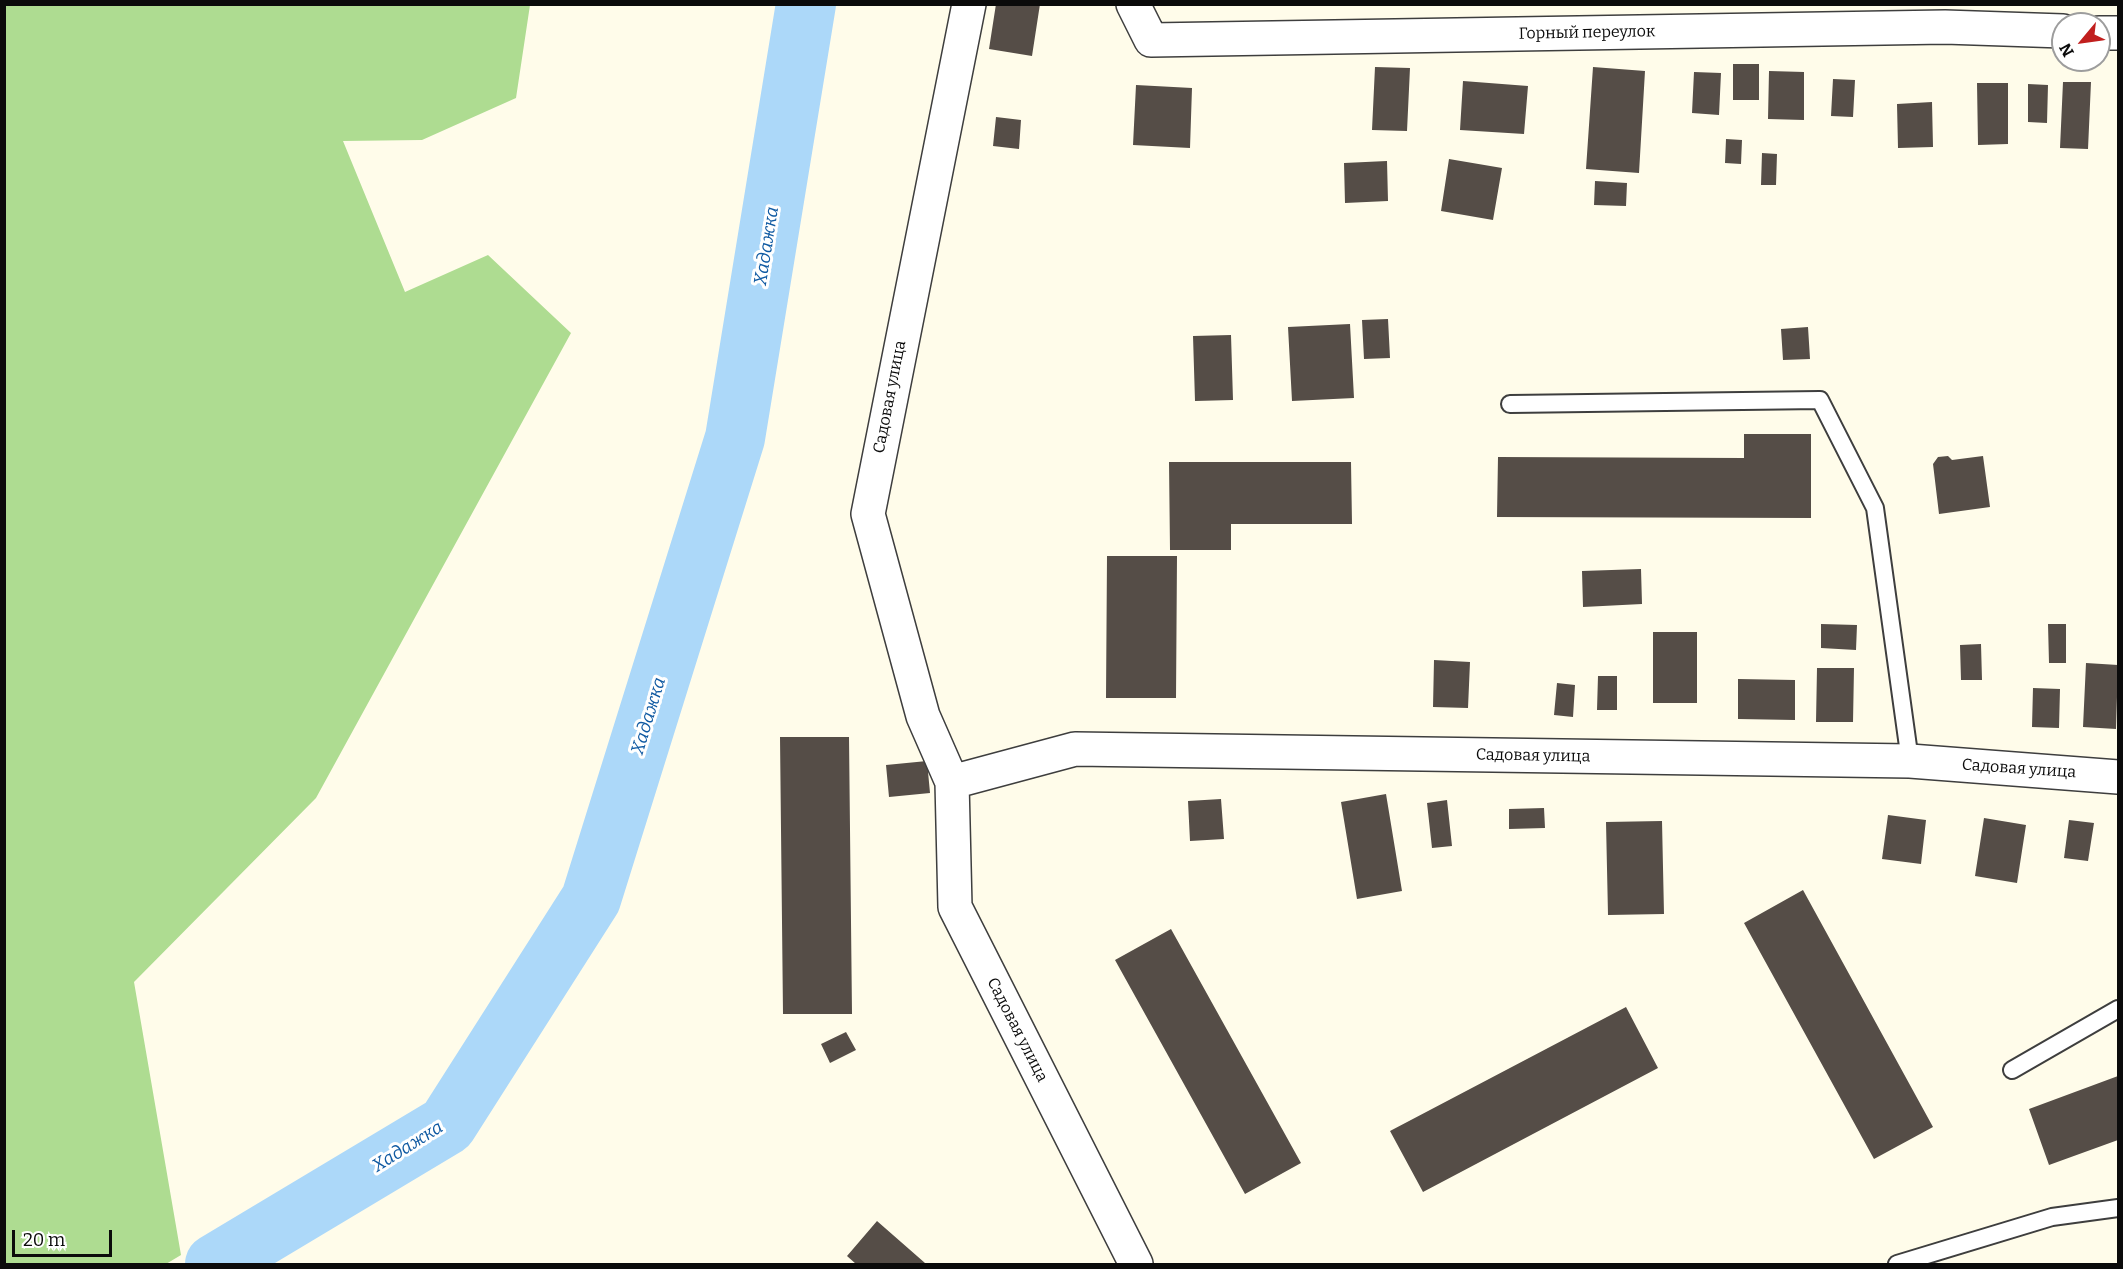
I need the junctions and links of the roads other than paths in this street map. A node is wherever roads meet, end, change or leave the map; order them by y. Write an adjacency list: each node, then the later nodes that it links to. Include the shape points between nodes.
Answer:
1 (969, 4): 7 (street, Садовая улица, via 868,514 923,716)
2 (1133, 4): 3 (street, Горный переулок, via 1150,40 1945,27)
3 (2051, 31)
4 (1510, 404): 5 (lane, via 1820,400 1875,508)
5 (1910, 761): 6 (street, Садовая улица); 7 (street, Садовая улица, via 1075,749)
6 (2118, 777)
7 (952, 782): 11 (street, Садовая улица, via 955,907)
8 (2118, 1009): 9 (lane)
9 (2012, 1070)
10 (2118, 1208): 12 (lane, via 2052,1217)
11 (1136, 1264)
12 (1897, 1264)

